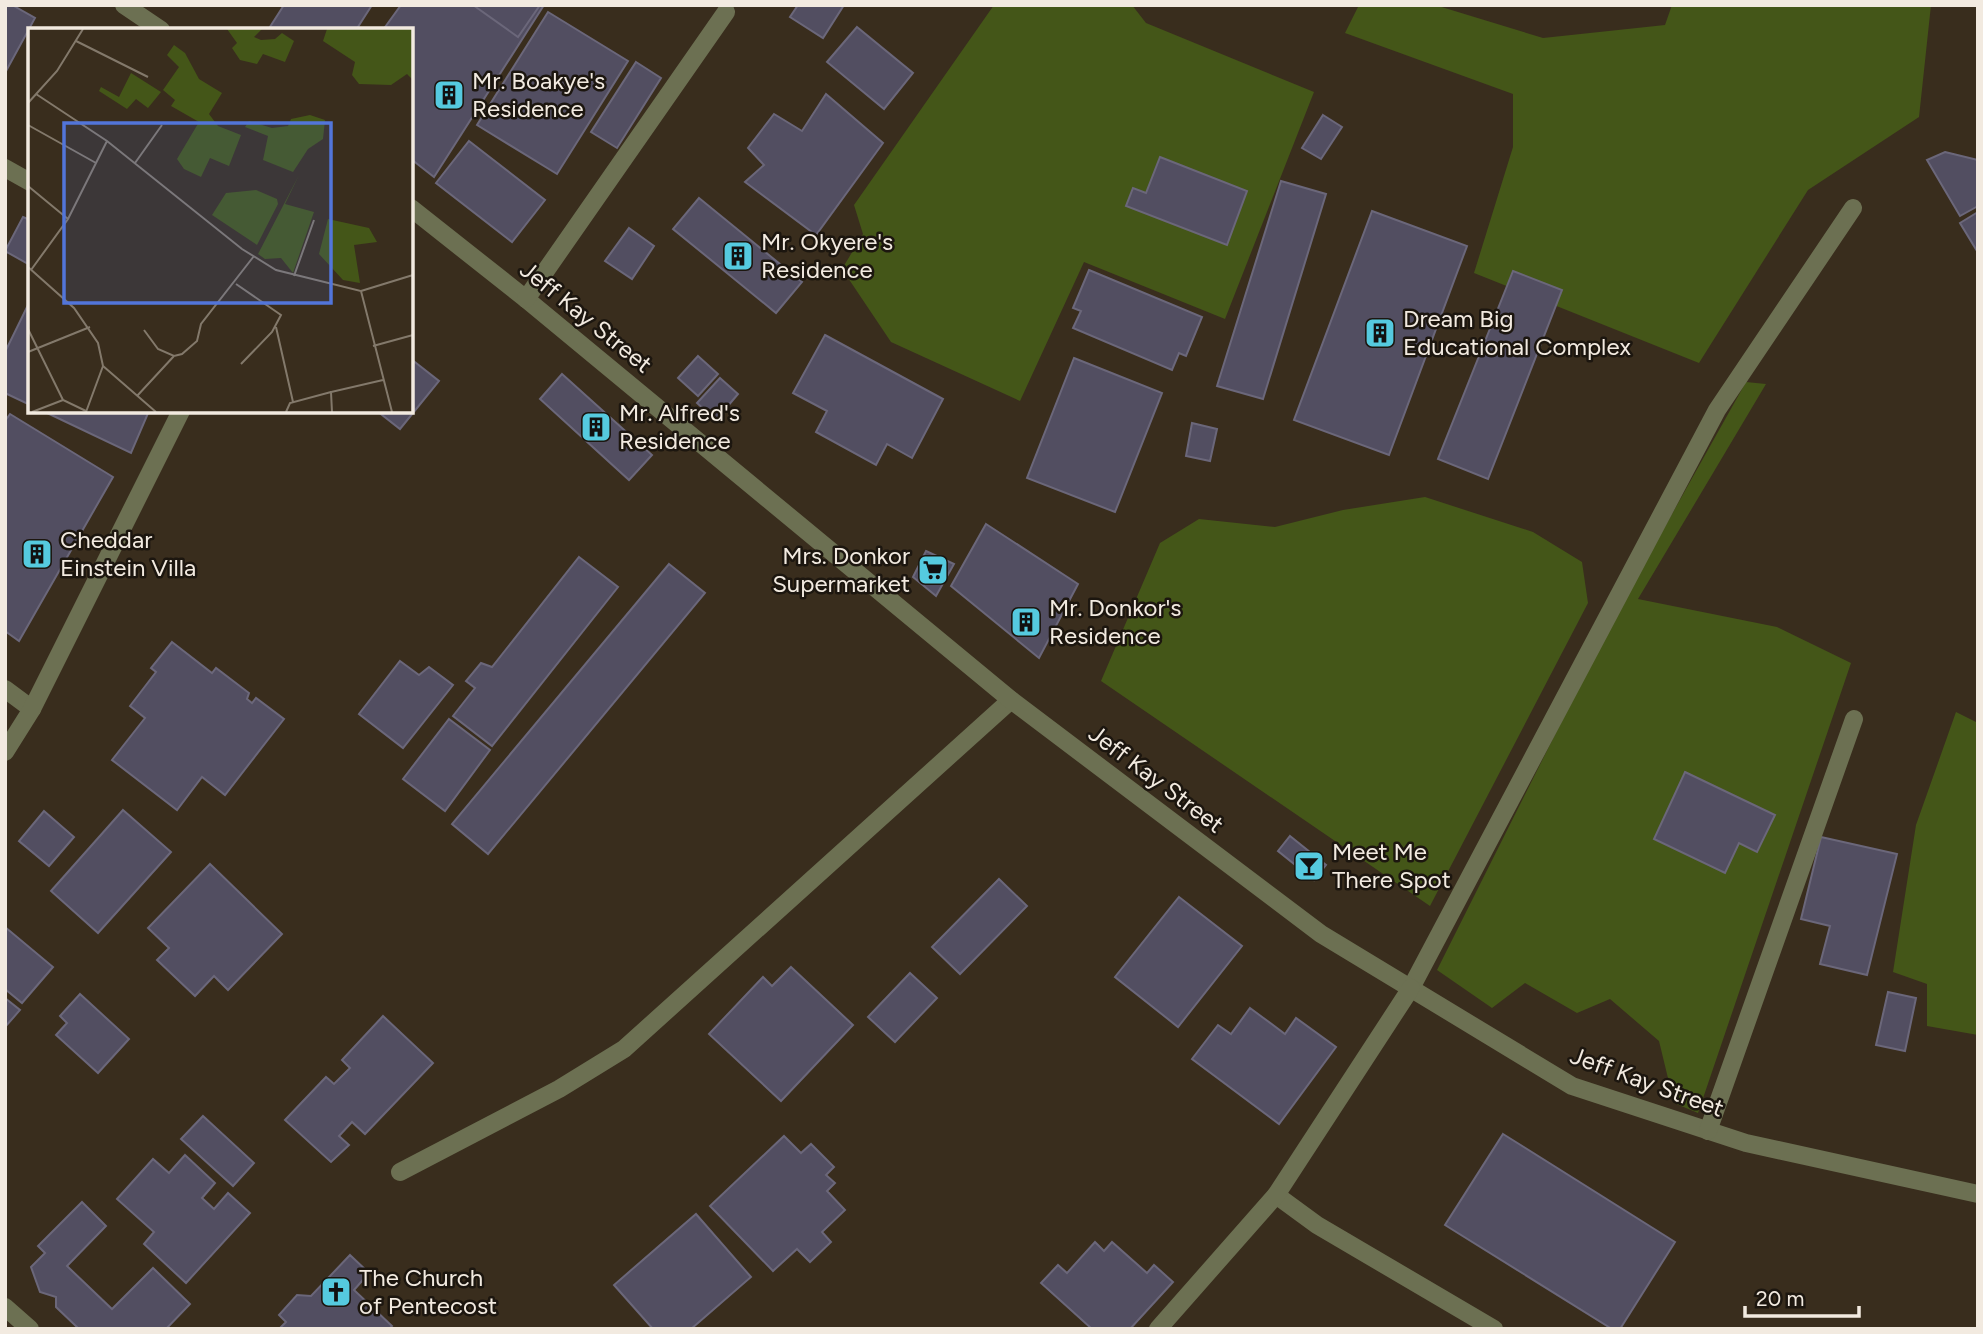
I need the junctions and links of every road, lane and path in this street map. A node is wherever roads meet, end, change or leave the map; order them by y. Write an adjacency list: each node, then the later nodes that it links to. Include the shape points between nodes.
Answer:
1 (124, 5): 3 (street)
2 (726, 12): 8 (street)
3 (158, 28)
4 (5, 168): 5 (street)
5 (28, 181)
6 (1853, 208): 15 (street, via 1717,410)
7 (413, 210): 8 (street, Jeff Kay Street)
8 (526, 299): 11 (street, Jeff Kay Street)
9 (180, 413): 12 (street)
10 (5, 689): 12 (street)
11 (1012, 700): 15 (street, Jeff Kay Street, via 1321,934); 17 (street, via 624,1049 559,1089)
12 (32, 709): 14 (street)
13 (1854, 719): 16 (street)
14 (5, 752)
15 (1411, 988): 16 (street, Jeff Kay Street, via 1572,1086); 19 (street)
16 (1708, 1131): 18 (street, Jeff Kay Street)
17 (400, 1172)
18 (1978, 1194)
19 (1276, 1195): 22 (street); 23 (street, via 1317,1225)
20 (5, 1307): 21 (street)
21 (30, 1329)
22 (1158, 1329)
23 (1494, 1329)

